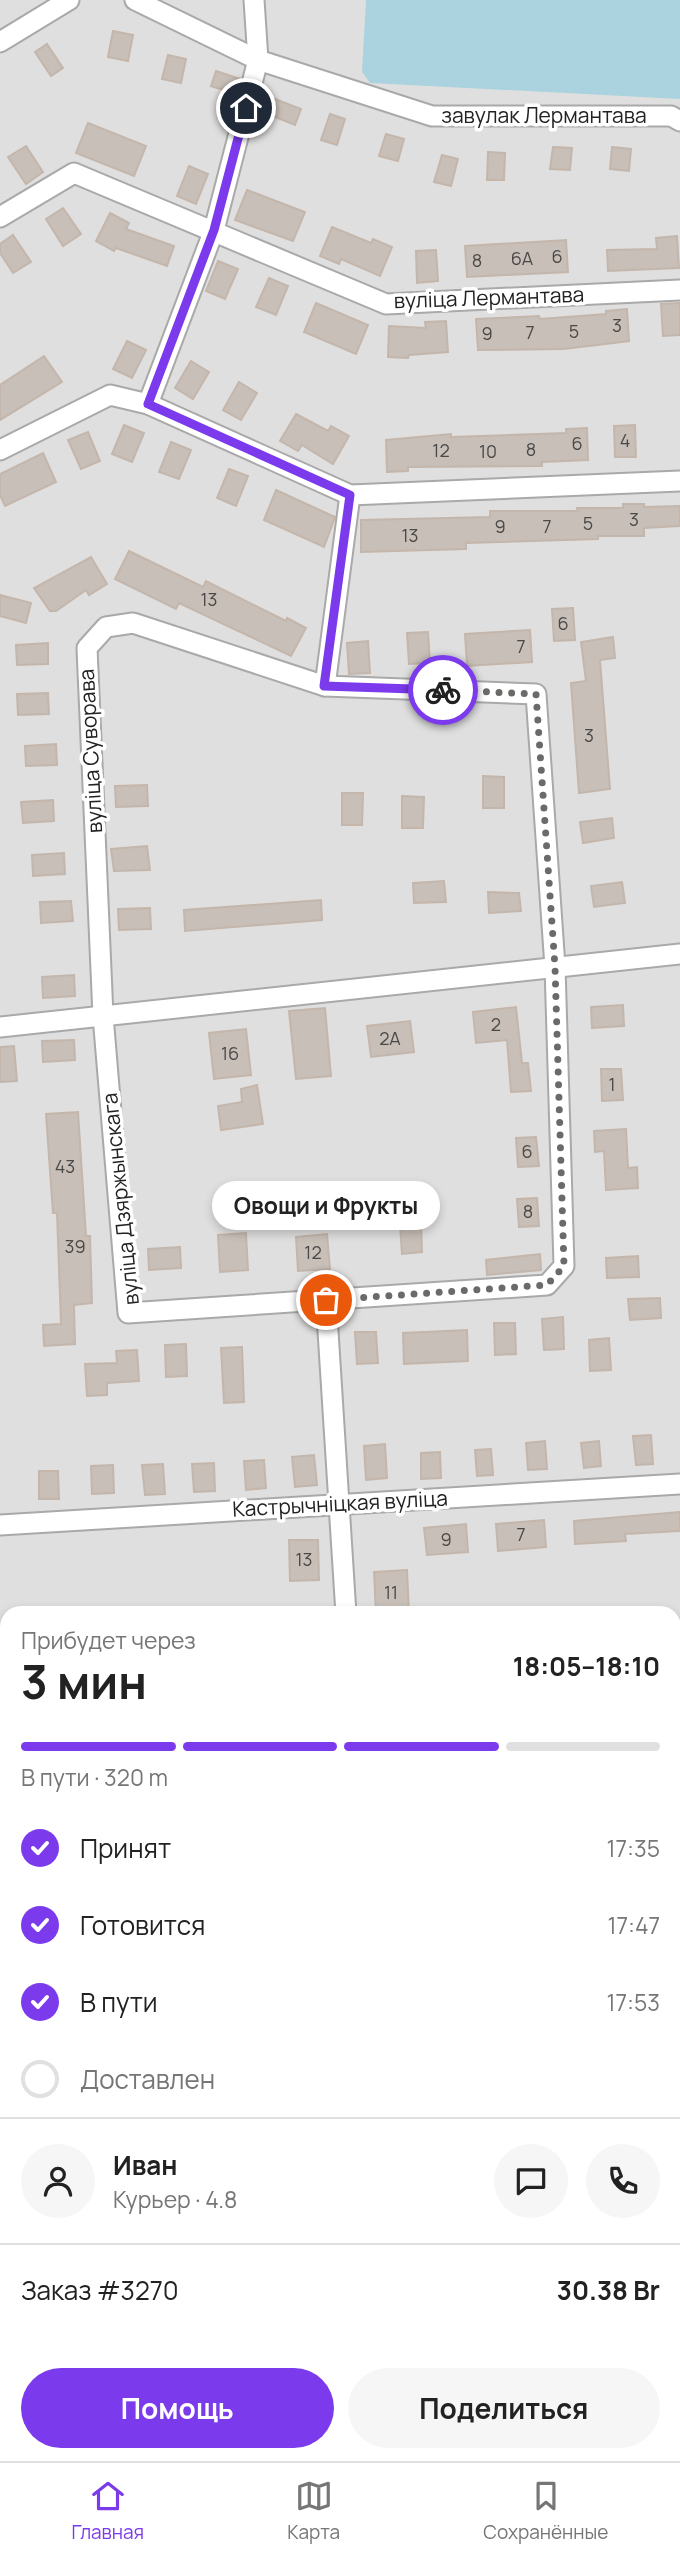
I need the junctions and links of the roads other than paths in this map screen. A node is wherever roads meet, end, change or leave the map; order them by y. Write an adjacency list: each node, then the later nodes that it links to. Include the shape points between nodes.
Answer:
1 (69, 0): 4 (street)
2 (135, 0): 5 (street, завулак Лермантава)
3 (254, 0): 5 (street)
4 (0, 42)
5 (258, 60): 6 (street, завулак Лермантава, via 432,116 671,116); 8 (street)
6 (680, 121)
7 (0, 217): 8 (street, вуліца Лермантава, via 74,173)
8 (214, 230): 9 (street, вуліца Лермантава, via 386,304); 10 (street)
9 (680, 290)
10 (148, 404): 11 (street, via 110,395); 13 (street)
11 (0, 450)
12 (680, 481): 13 (street)
13 (350, 495): 14 (street)
14 (324, 686): 16 (street, вуліца Суворава, via 536,694); 17 (street, вуліца Суворава, via 133,623 106,626 87,648)
15 (680, 954): 16 (street)
16 (555, 967): 17 (street); 19 (street, вуліца Дзяржынскага, via 564,1266 547,1285)
17 (103, 1016): 18 (street); 19 (street, вуліца Дзяржынскага, via 128,1313)
18 (0, 1027)
19 (326, 1300): 21 (street)
20 (680, 1485): 21 (street, Кастрычніцкая вуліца)
21 (339, 1504): 22 (street, Кастрычніцкая вуліца); 23 (street)
22 (0, 1525)
23 (345, 1606)

